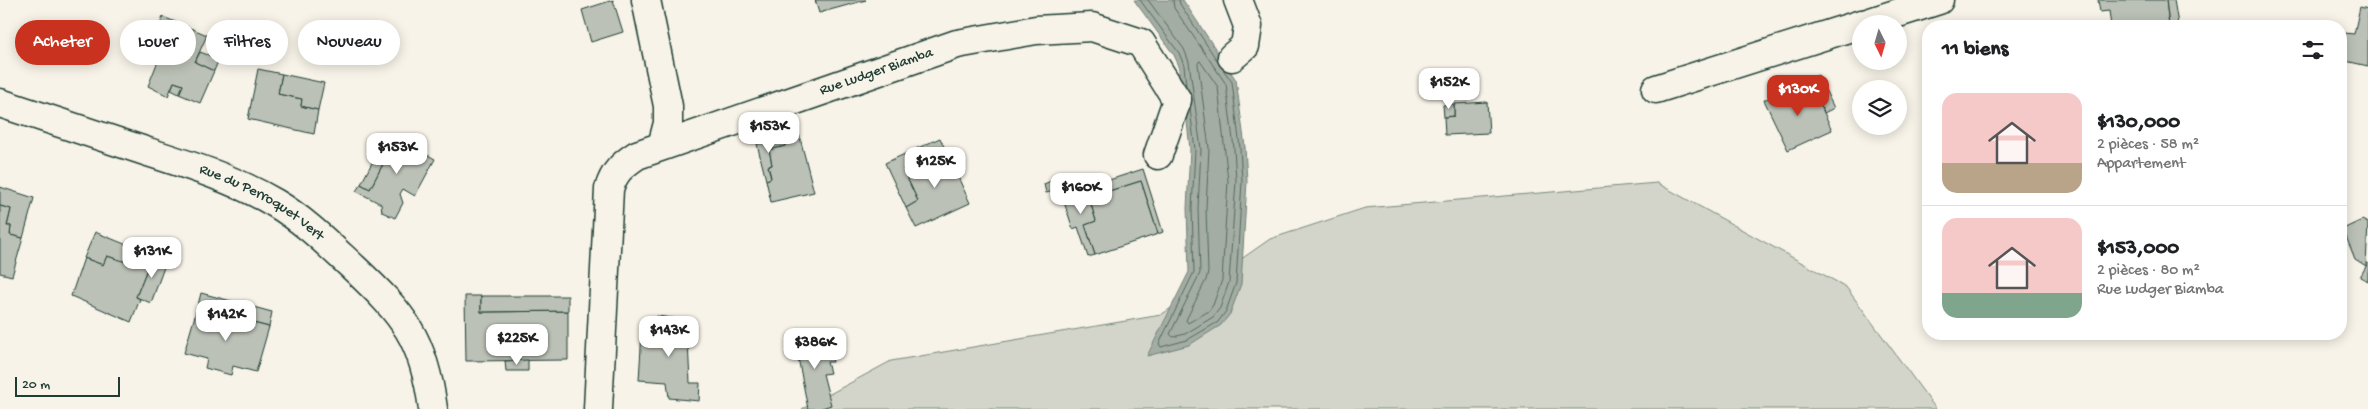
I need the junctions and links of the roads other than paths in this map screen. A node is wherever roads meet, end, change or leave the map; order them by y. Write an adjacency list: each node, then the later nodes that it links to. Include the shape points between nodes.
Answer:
1 (646, 0): 9 (street, via 668,106 668,123)
2 (1238, 0): 6 (street, via 1248,26 1245,46)
3 (1939, 0): 4 (street)
4 (1891, 15)
5 (1852, 27): 7 (street)
6 (1232, 57)
7 (1656, 89)
8 (0, 104): 11 (street, Rue du Perroquet Vert, via 221,175 276,203 325,240 389,300 408,326 422,355)
9 (662, 146): 10 (street, Rue Ludger Biamba, via 957,44 1036,30 1092,27 1140,44 1177,100); 12 (street, Rue Ludger Biamba, via 637,155 622,165 613,176 609,189)
10 (1158, 155)
11 (433, 409)
12 (598, 409)

